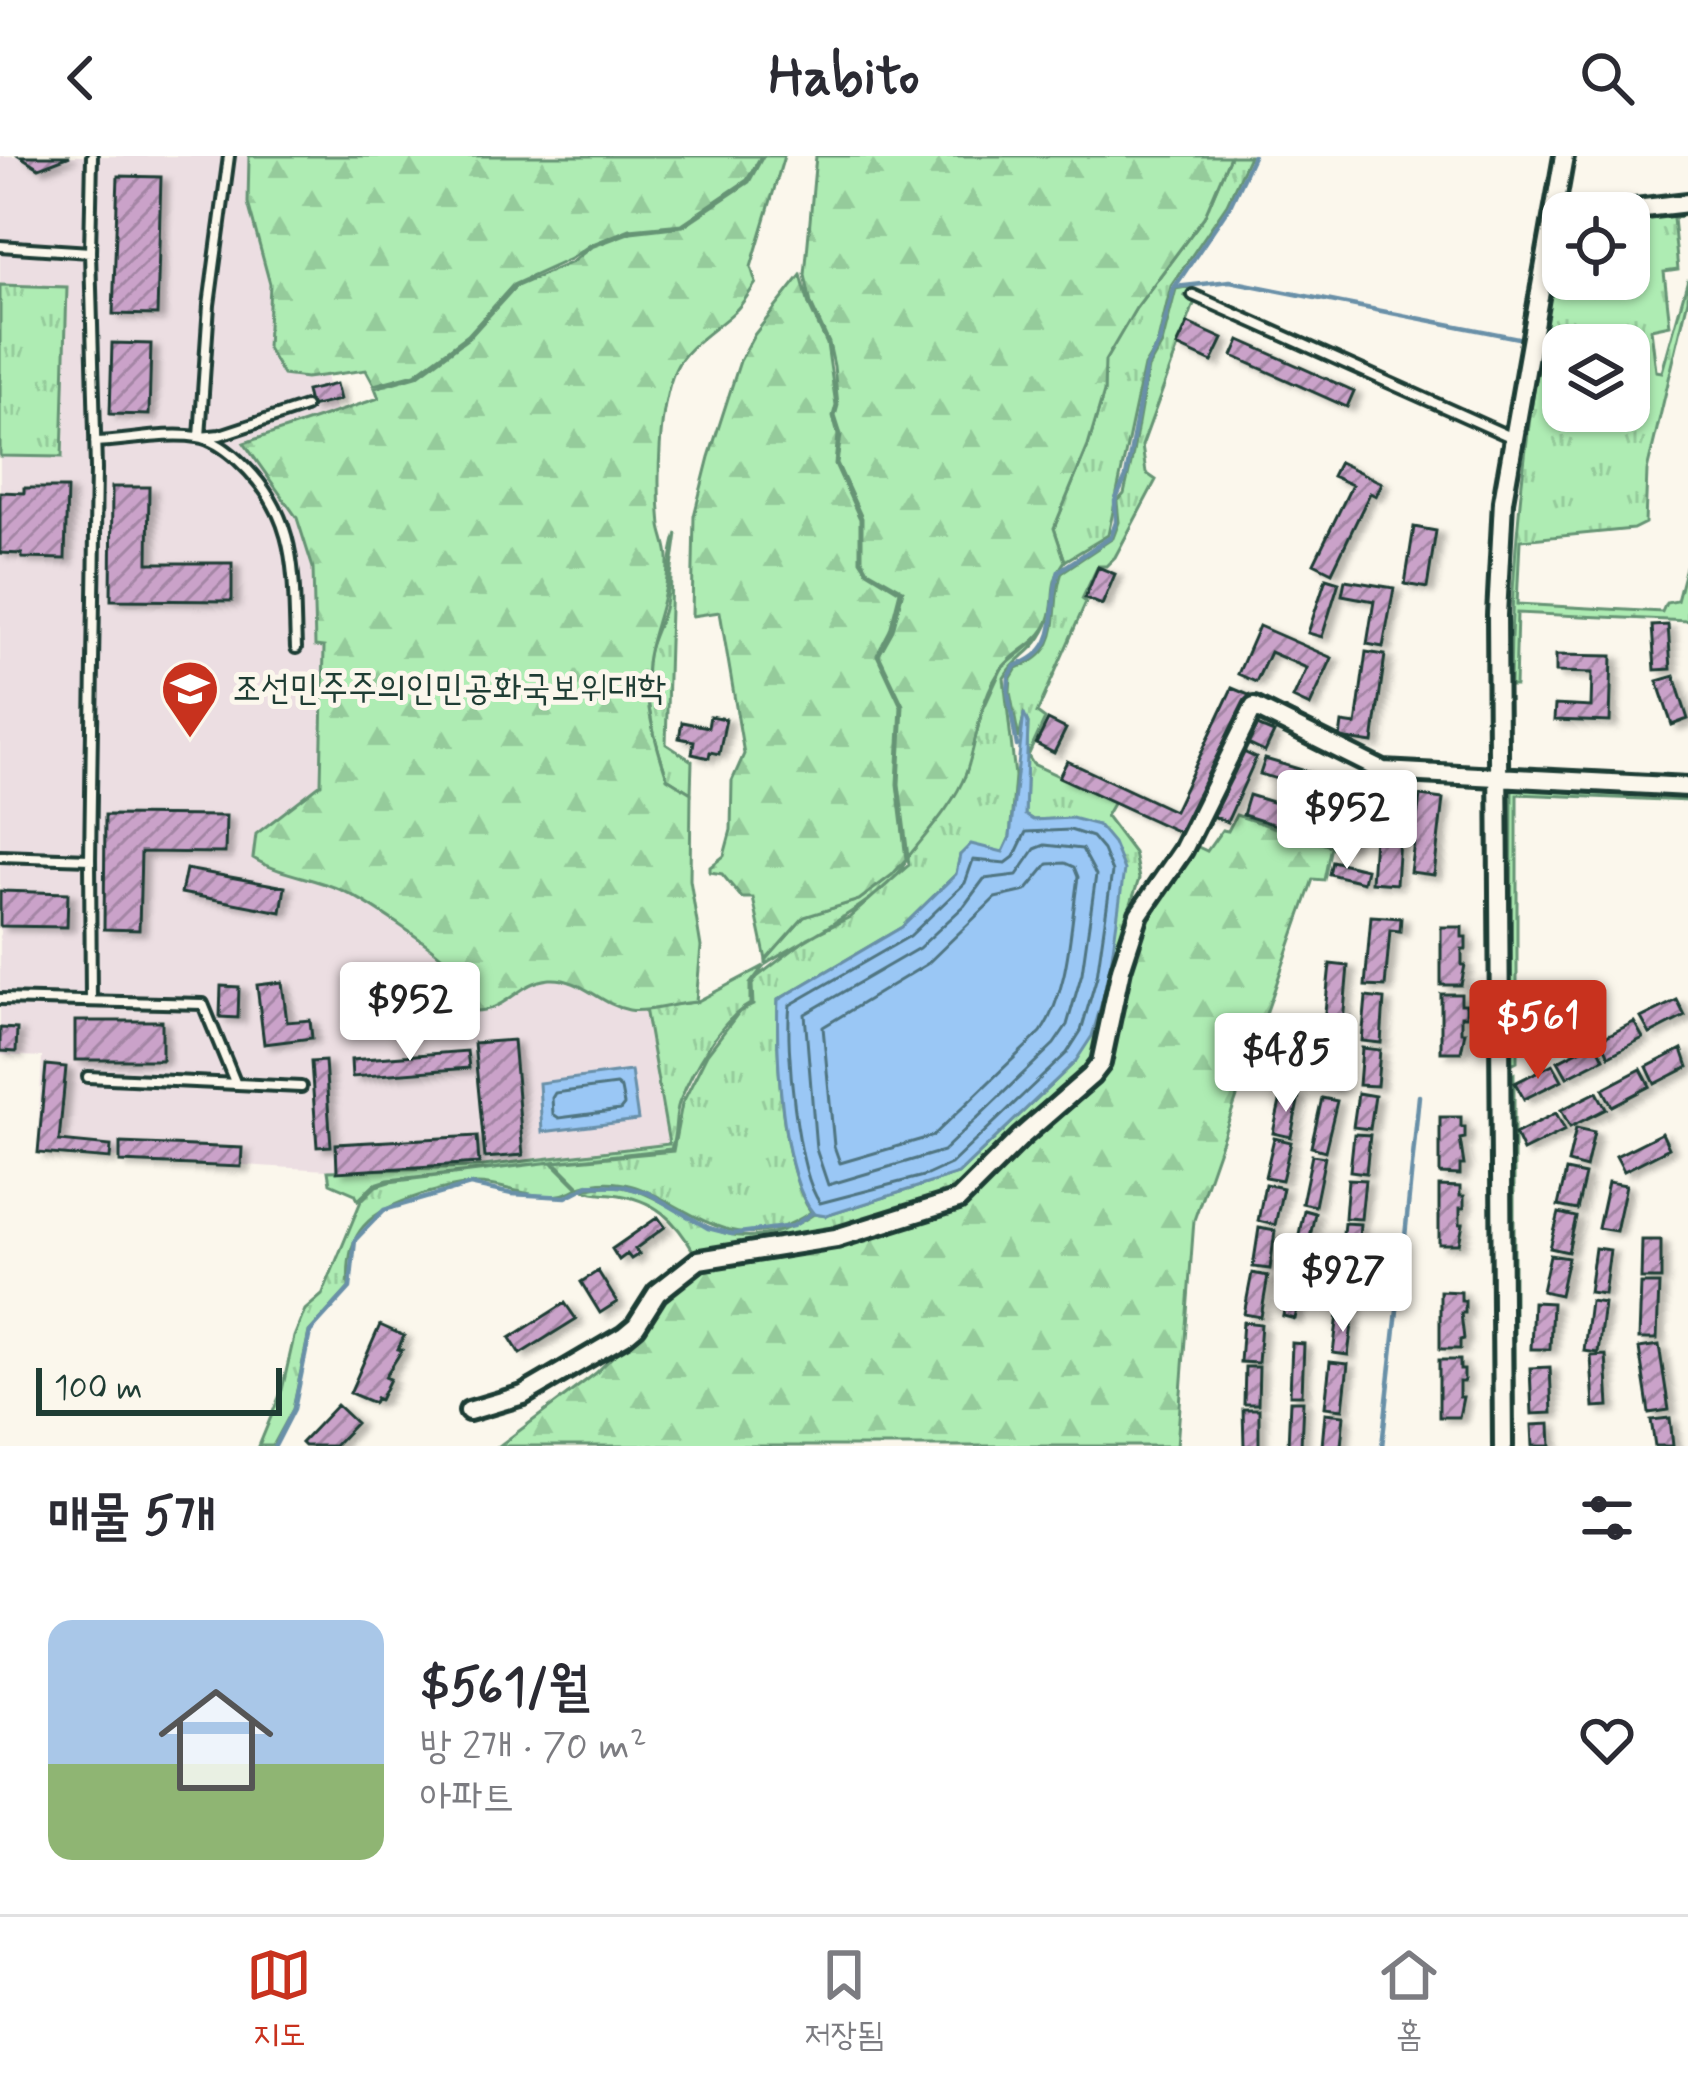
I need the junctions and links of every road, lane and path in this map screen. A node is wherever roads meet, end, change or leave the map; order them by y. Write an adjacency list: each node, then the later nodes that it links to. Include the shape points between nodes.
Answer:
1 (92, 156): 8 (lane)
2 (230, 156): 12 (lane)
3 (1564, 156): 4 (street)
4 (1560, 192)
5 (1688, 203): 6 (street)
6 (1650, 207)
7 (0, 246): 8 (lane)
8 (90, 251): 14 (lane)
9 (1193, 295): 13 (lane)
10 (1542, 298): 13 (street)
11 (305, 407): 12 (lane)
12 (200, 437): 14 (lane); 15 (lane, via 250,472 280,515 292,552)
13 (1514, 439): 16 (street, via 1497,615)
14 (95, 442): 19 (lane)
15 (296, 649)
16 (1499, 776): 17 (street); 25 (street, via 1383,771 1253,707 1183,850 1139,914 1101,1063 958,1200 822,1242 699,1260 658,1293 624,1336 523,1395); 26 (street)
17 (1688, 787)
18 (0, 856): 19 (lane)
19 (90, 859): 21 (lane)
20 (0, 999): 21 (lane)
21 (91, 1000): 23 (lane, via 203,1004)
22 (88, 1077): 23 (lane)
23 (235, 1082): 24 (lane)
24 (301, 1088)
25 (469, 1411)
26 (1503, 1446)

